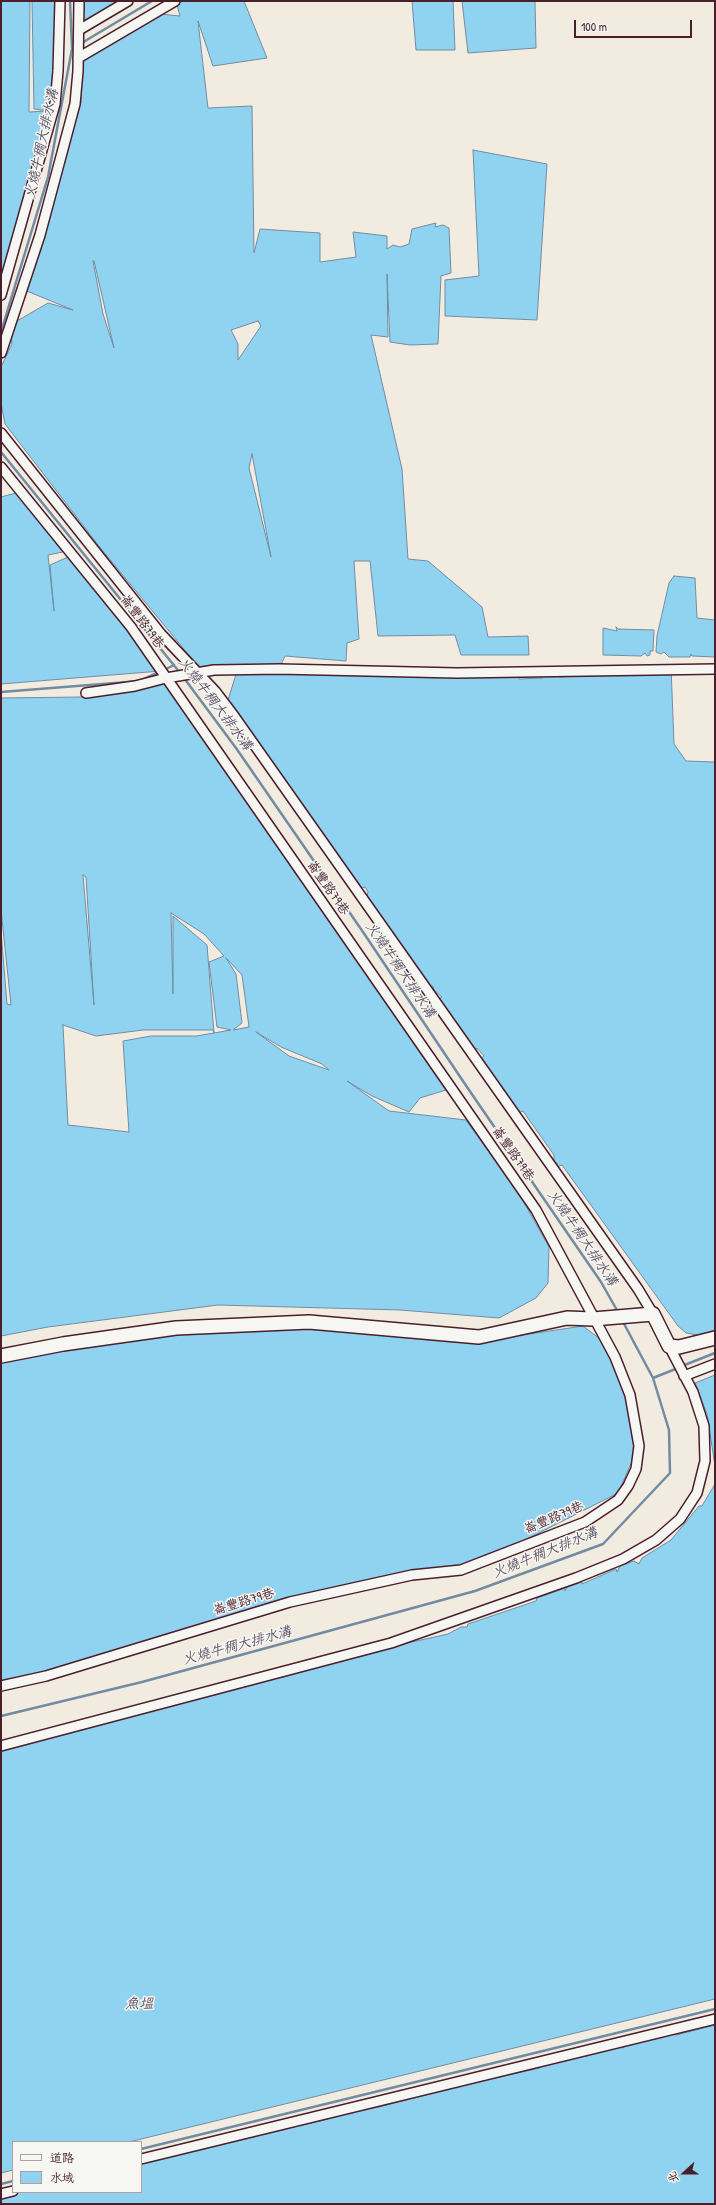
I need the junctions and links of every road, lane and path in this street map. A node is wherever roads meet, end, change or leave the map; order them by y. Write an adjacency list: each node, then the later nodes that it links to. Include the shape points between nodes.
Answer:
1 (60, 1): 7 (street, via 55,104)
2 (79, 1): 5 (street)
3 (128, 1): 5 (street)
4 (175, 1): 6 (street)
5 (79, 30): 6 (street)
6 (78, 58): 8 (street, via 75,104 63,154 40,235)
7 (1, 295)
8 (1, 354)
9 (1, 433): 12 (street, via 161,634)
10 (1, 467): 13 (street, 崙豐路79巷, via 131,628)
11 (715, 670): 12 (street, via 457,673 278,669)
12 (196, 672): 13 (street); 15 (street, via 234,716 280,778 366,905 638,1288)
13 (166, 678): 14 (street, via 135,686); 16 (street, 崙豐路79巷, via 536,1210)
14 (86, 693)
15 (653, 1314): 16 (street); 18 (street)
16 (593, 1319): 19 (street, via 567,1318 479,1337 309,1322 176,1328 63,1344); 22 (street, 崙豐路79巷, via 615,1357 630,1395 639,1446 636,1469 628,1486 618,1500 585,1522 461,1570 412,1575 290,1602 46,1676)
17 (715, 1338): 18 (street, via 679,1347)
18 (669, 1346): 21 (street)
19 (1, 1356)
20 (715, 1364): 21 (street)
21 (684, 1376): 23 (street, via 693,1392 704,1426 705,1462 697,1493 680,1519 656,1540 623,1559 391,1643)
22 (1, 1686)
23 (1, 1746)
24 (715, 2019): 25 (street)
25 (142, 2159)
26 (12, 2191): 27 (street)
27 (1, 2194)

